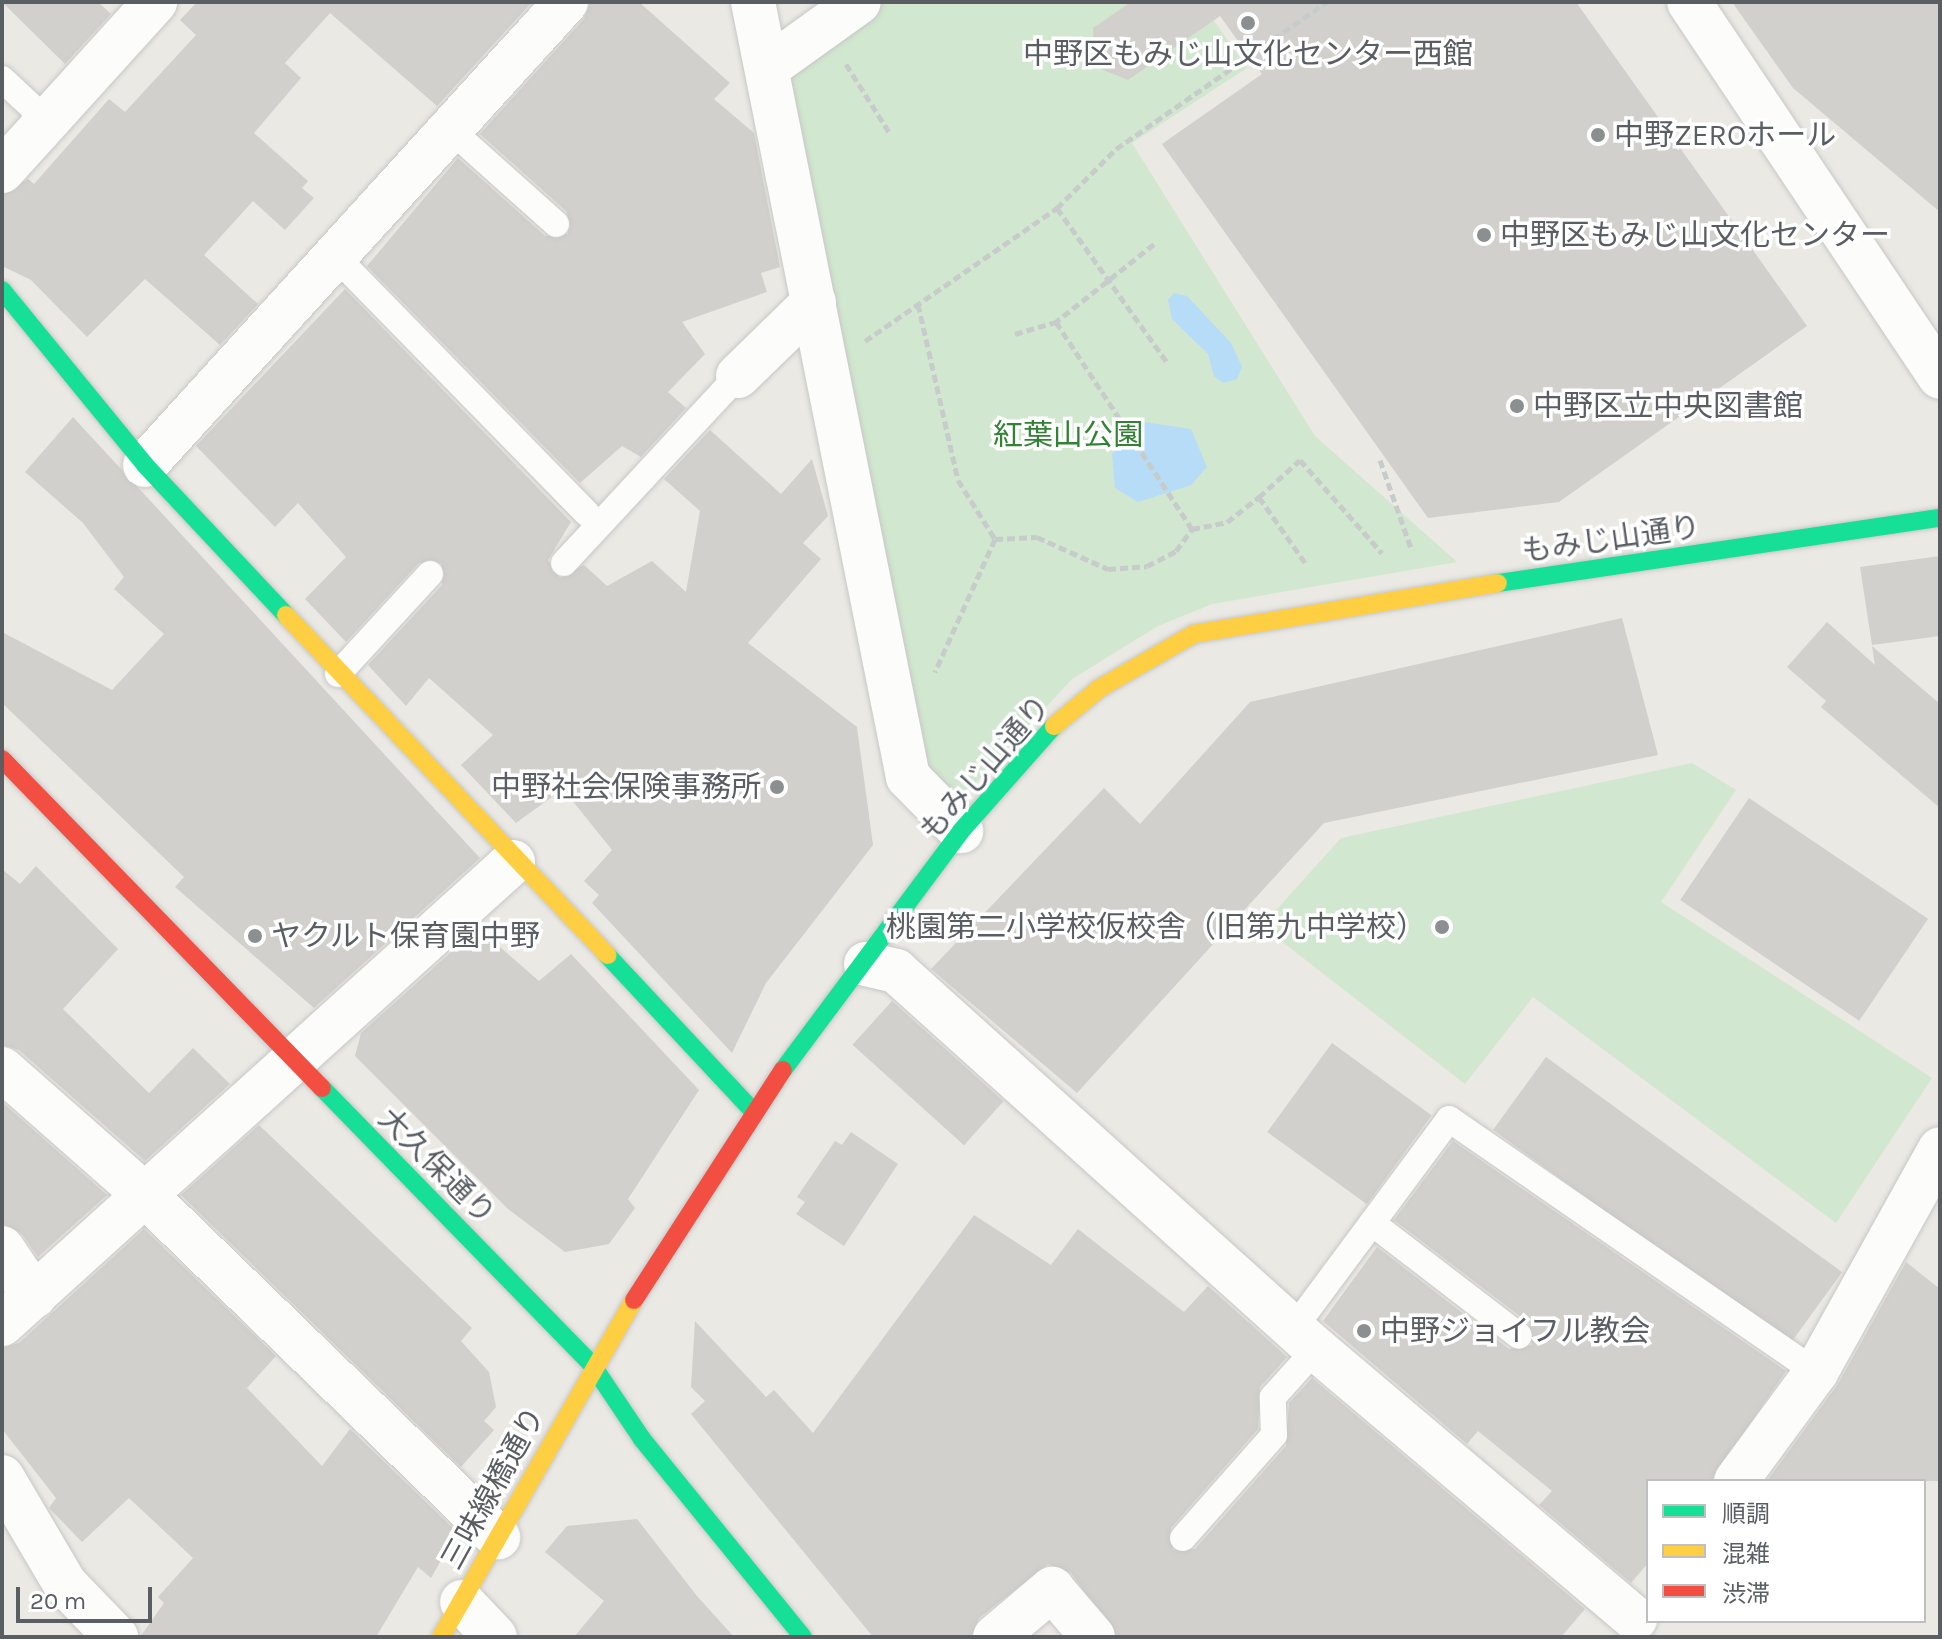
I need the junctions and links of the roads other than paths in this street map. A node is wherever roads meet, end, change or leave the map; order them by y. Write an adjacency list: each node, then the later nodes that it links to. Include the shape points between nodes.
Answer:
1 (155, 2): 8 (street)
2 (566, 2): 9 (street)
3 (753, 2): 6 (street)
4 (859, 2): 6 (street)
5 (1689, 2): 16 (street)
6 (767, 68): 14 (street)
7 (2, 79): 8 (lane)
8 (47, 121): 10 (street)
9 (451, 130): 11 (lane); 12 (street)
10 (2, 171)
11 (556, 224)
12 (336, 257): 17 (street); 18 (lane)
13 (2, 290): 17 (street)
14 (814, 302): 15 (street); 24 (street, via 908,777)
15 (738, 376): 20 (lane)
16 (1940, 377)
17 (145, 465): 22 (street)
18 (587, 513)
19 (1940, 518): 24 (street, もみじ山通り, via 1251,619 1194,634 1100,688 1056,723)
20 (564, 563)
21 (430, 574): 22 (lane)
22 (338, 674): 25 (street)
23 (2, 759): 27 (street, 大久保通り)
24 (961, 831): 26 (street, もみじ山通り)
25 (513, 862): 27 (street); 29 (street)
26 (866, 964): 29 (street, もみじ山通り); 36 (street, via 896,971)
27 (292, 1061): 31 (street); 37 (street, 大久保通り)
28 (2, 1069): 31 (street)
29 (753, 1111): 37 (street, もみじ山通り)
30 (1940, 1149): 38 (street)
31 (145, 1195): 34 (street); 41 (street)
32 (1372, 1223): 35 (lane); 36 (lane); 38 (lane, via 1449,1119)
33 (2, 1248): 34 (street)
34 (18, 1310)
35 (1519, 1336)
36 (1305, 1339): 42 (lane, via 1273,1397 1274,1435); 44 (street)
37 (593, 1366): 41 (street, 三味線橋通り); 47 (street, 大久保通り, via 642,1439)
38 (1816, 1372): 40 (street)
39 (2, 1477): 45 (street, via 65,1584)
40 (1737, 1479)
41 (498, 1537): 43 (street, 三味線橋通り)
42 (1183, 1538)
43 (452, 1619): 46 (street)
44 (1640, 1624)
45 (116, 1637)
46 (495, 1637)
47 (803, 1637)
48 (995, 1637): 49 (street, via 1052,1589)
49 (1093, 1637)

